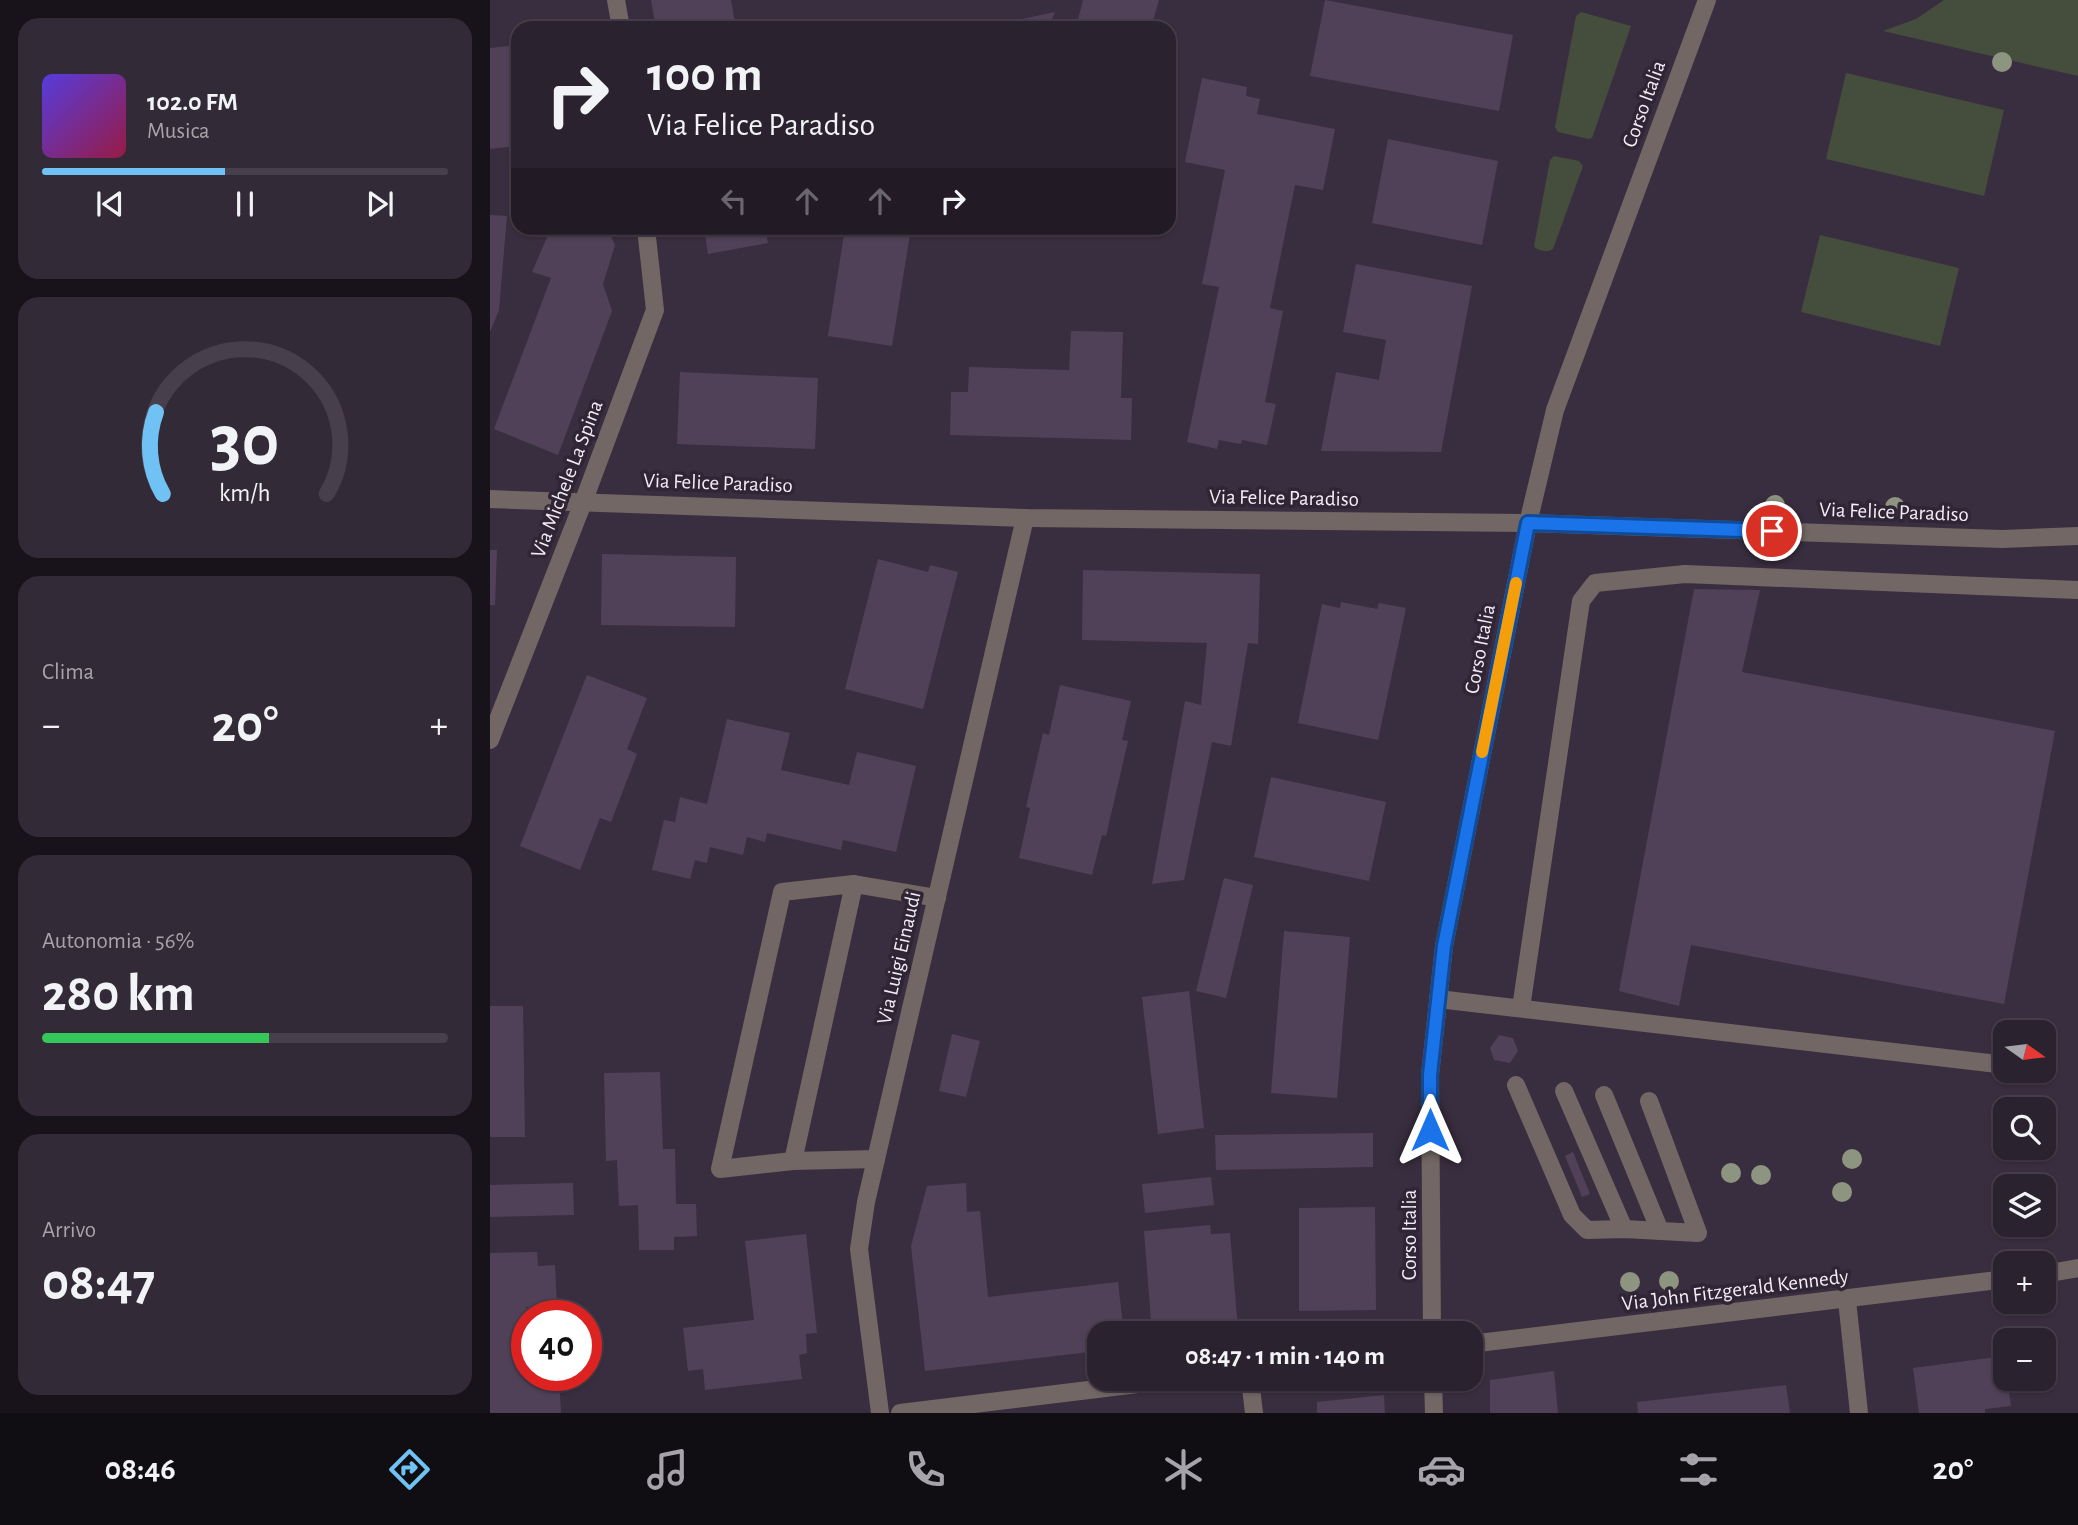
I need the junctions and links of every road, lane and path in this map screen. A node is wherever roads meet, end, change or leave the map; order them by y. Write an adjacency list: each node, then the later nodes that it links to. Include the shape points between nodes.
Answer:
1 (616, 0): 3 (street)
2 (1707, 0): 8 (street, Corso Italia, via 1555,410)
3 (620, 21)
4 (647, 235): 6 (street, Via Michele La Spina, via 655,310)
5 (490, 499): 6 (street, Via Felice Paradiso)
6 (584, 500): 7 (street, Via Felice Paradiso); 11 (street, Via Michele La Spina)
7 (1025, 518): 8 (street, Via Felice Paradiso); 14 (street, Via Luigi Einaudi)
8 (1528, 523): 9 (street, Via Felice Paradiso, via 2002,539); 15 (street, Corso Italia, via 1444,946)
9 (2078, 536)
10 (2078, 590): 16 (street, via 1685,574 1595,583 1581,601)
11 (498, 699): 12 (street, Via Michele La Spina)
12 (490, 740)
13 (854, 884): 14 (street); 23 (street); 23 (street, via 782,892 720,1169)
14 (937, 898): 22 (street, Via Luigi Einaudi)
15 (1438, 999): 16 (street); 30 (street, Corso Italia, via 1430,1075)
16 (1521, 1008): 17 (street)
17 (1993, 1063)
18 (1516, 1085): 24 (street, via 1572,1215 1587,1230)
19 (1564, 1091): 24 (street)
20 (1604, 1095): 25 (street)
21 (1649, 1101): 25 (street, via 1698,1233)
22 (876, 1158): 23 (street); 35 (street, Via Luigi Einaudi, via 859,1250)
23 (793, 1161)
24 (1624, 1229): 25 (street)
25 (1660, 1231)
26 (2078, 1268): 27 (street)
27 (2056, 1272)
28 (1993, 1281): 29 (street, Via John Fitzgerald Kennedy)
29 (1847, 1300): 31 (street, Via John Fitzgerald Kennedy); 39 (street)
30 (1432, 1321)
31 (1483, 1342)
32 (1087, 1390): 36 (street)
33 (1251, 1391): 37 (street)
34 (1433, 1391): 38 (street)
35 (880, 1413)
36 (900, 1413)
37 (1254, 1413)
38 (1434, 1413)
39 (1859, 1413)

